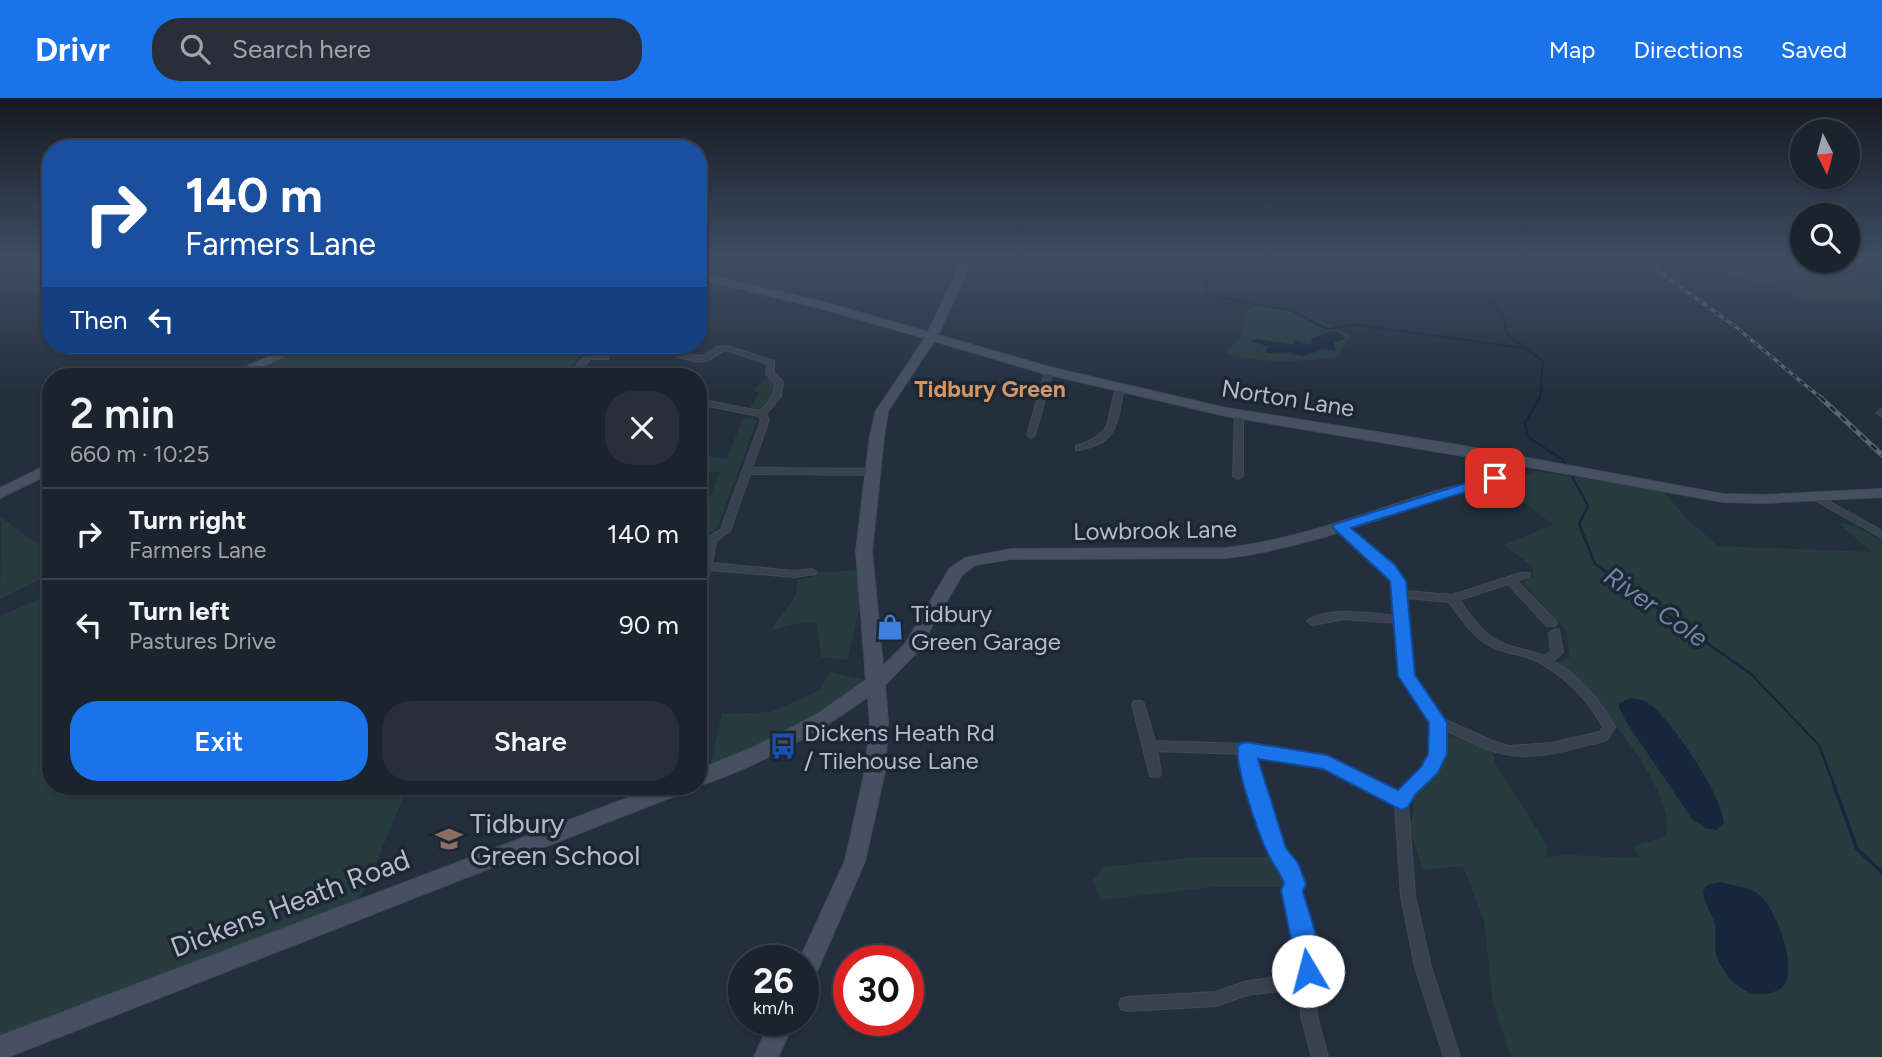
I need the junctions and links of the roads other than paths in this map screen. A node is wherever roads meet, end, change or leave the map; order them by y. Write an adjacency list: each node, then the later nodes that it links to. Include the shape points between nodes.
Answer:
1 (816, 304): 3 (street, Norton Lane)
2 (946, 304): 3 (street)
3 (931, 336): 10 (street, Norton Lane); 22 (street, via 882,411)
4 (282, 354): 8 (street)
5 (587, 356): 7 (street); 9 (street)
6 (681, 356): 13 (street, via 705,359 727,348 771,363 770,374 780,388)
7 (605, 357)
8 (250, 368)
9 (579, 368)
10 (1049, 371): 11 (street, Norton Lane); 15 (street)
11 (1120, 388): 14 (street, Norton Lane); 16 (street, via 1113,430)
12 (707, 403): 13 (street)
13 (762, 414): 20 (street, via 765,420)
14 (1239, 414): 19 (street, Norton Lane); 23 (street)
15 (1031, 435)
16 (1098, 443): 17 (street); 18 (street)
17 (1079, 448)
18 (1109, 449)
19 (1521, 462): 26 (street, Norton Lane, via 1723,498); 27 (street, Lowbrook Lane, via 1495,478)
20 (746, 471): 22 (street); 30 (street, via 725,531)
21 (42, 472): 25 (street)
22 (874, 472): 43 (street, via 864,551)
23 (1238, 477)
24 (1882, 493): 26 (street, Norton Lane)
25 (0, 494)
26 (1814, 496): 28 (street)
27 (1340, 527): 36 (street, via 1395,575); 43 (street, Lowbrook Lane, via 1242,552 1011,554 970,561 956,572 911,648)
28 (1882, 534)
29 (707, 540): 30 (street)
30 (710, 540): 31 (street)
31 (707, 560)
32 (707, 566): 33 (street, via 793,579)
33 (812, 572)
34 (1525, 575): 35 (street)
35 (1510, 580): 37 (street); 42 (street, via 1553,628 1557,652)
36 (1400, 594): 37 (street); 39 (street)
37 (1452, 599): 42 (street, via 1495,645)
38 (1329, 618): 39 (street); 40 (street); 41 (street)
39 (1402, 620): 45 (street, via 1406,676)
40 (1314, 621)
41 (1338, 629)
42 (1546, 660): 45 (street, via 1563,671 1604,716 1609,727 1604,736 1518,751 1499,748)
43 (876, 680): 49 (street, via 822,720); 52 (street, via 875,771 855,861)
44 (1138, 705): 46 (street)
45 (1438, 722): 51 (street, via 1438,754 1428,773)
46 (1150, 746): 47 (street); 48 (street)
47 (1246, 750): 51 (street, via 1327,762); 53 (street, via 1277,852 1296,884 1292,890 1307,952)
48 (1155, 772)
49 (707, 774)
50 (656, 795): 56 (street, Dickens Heath Road)
51 (1401, 802): 59 (street, via 1408,896 1423,967)
52 (817, 945)
53 (1308, 989): 54 (street, via 1280,984 1247,988 1216,999); 58 (street, via 1309,1016)
54 (1127, 1004)
55 (776, 1036): 57 (street)
56 (0, 1048)
57 (766, 1057)
58 (1320, 1057)
59 (1452, 1057)

